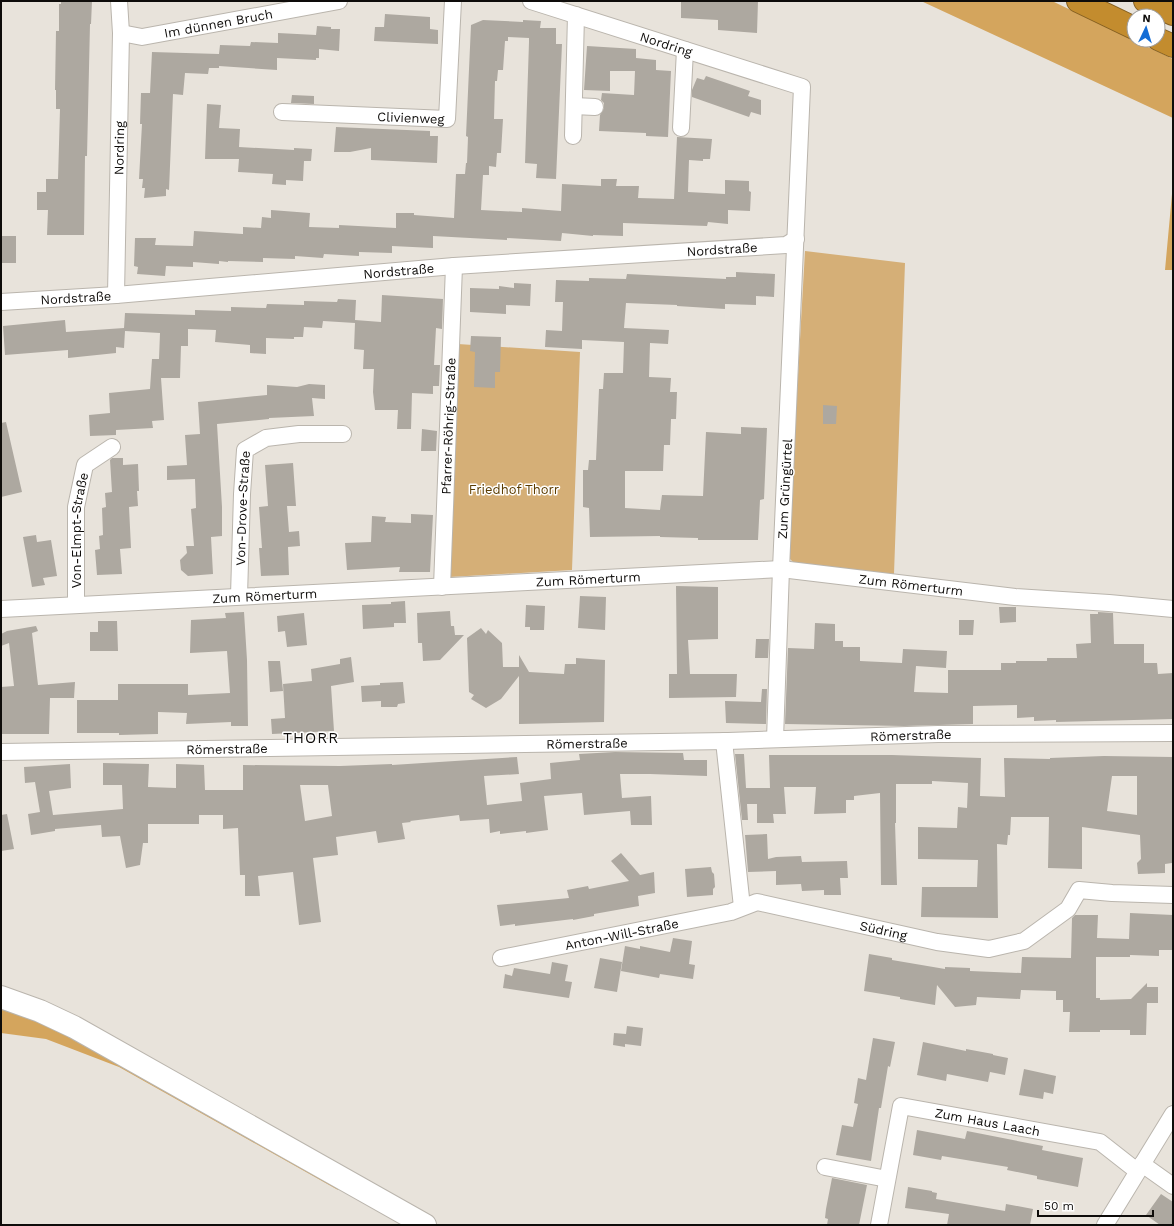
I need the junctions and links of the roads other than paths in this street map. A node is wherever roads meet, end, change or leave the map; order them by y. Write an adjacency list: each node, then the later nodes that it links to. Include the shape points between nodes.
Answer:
1 (119, 1): 10 (street, Nordring)
2 (340, 1): 10 (street, Im dünnen Bruch, via 142,37)
3 (453, 1): 15 (street, Clivienweg, via 447,119)
4 (531, 1): 8 (street, Nordring)
5 (1078, 1): 9 (highway)
6 (1145, 1): 7 (highway)
7 (1173, 14)
8 (576, 15): 11 (street, Nordring); 13 (street)
9 (1126, 24)
10 (121, 32): 20 (street, Nordring)
11 (685, 50): 12 (street, Nordring); 16 (street)
12 (802, 86): 18 (street, Zum Grüngürtel)
13 (574, 106): 14 (street); 17 (street)
14 (595, 107)
15 (282, 112)
16 (681, 128)
17 (573, 136)
18 (796, 239): 19 (street, Nordstraße, via 786,244); 24 (street, Zum Grüngürtel)
19 (454, 266): 20 (street, Nordstraße); 25 (street, Pfarrer-Röhrig-Straße)
20 (116, 296): 21 (street, Nordstraße)
21 (1, 302)
22 (343, 434): 26 (street, Von-Drove-Straße, via 299,434 266,438 245,450)
23 (112, 447): 27 (street, Von-Elmpt-Straße, via 85,465 76,507)
24 (781, 569): 25 (street, Zum Römerturm); 29 (street, Zum Römerturm, via 1015,598); 31 (street, Zum Grüngürtel)
25 (442, 586): 26 (street, Zum Römerturm)
26 (240, 596): 27 (street, Zum Römerturm)
27 (76, 605): 28 (street, Zum Römerturm)
28 (1, 609)
29 (1173, 609)
30 (1173, 732): 31 (street, Römerstraße, via 938,734)
31 (775, 739): 32 (street, Römerstraße)
32 (724, 741): 33 (street, Römerstraße); 35 (street)
33 (1, 752)
34 (1173, 895): 35 (street, Südring, via 1079,890 1068,909 1024,941 989,949 937,942 757,902)
35 (742, 907): 36 (street, Anton-Will-Straße, via 731,912)
36 (501, 958)
37 (1, 997): 43 (main road, via 74,1027)
38 (1173, 1114): 40 (street)
39 (825, 1167): 41 (street)
40 (1140, 1167): 41 (street, Zum Haus Laach, via 1100,1142 901,1106); 42 (street); 45 (street)
41 (887, 1179): 44 (street, Zum Haus Laach)
42 (1173, 1186)
43 (425, 1225)
44 (879, 1225)
45 (1105, 1225)

